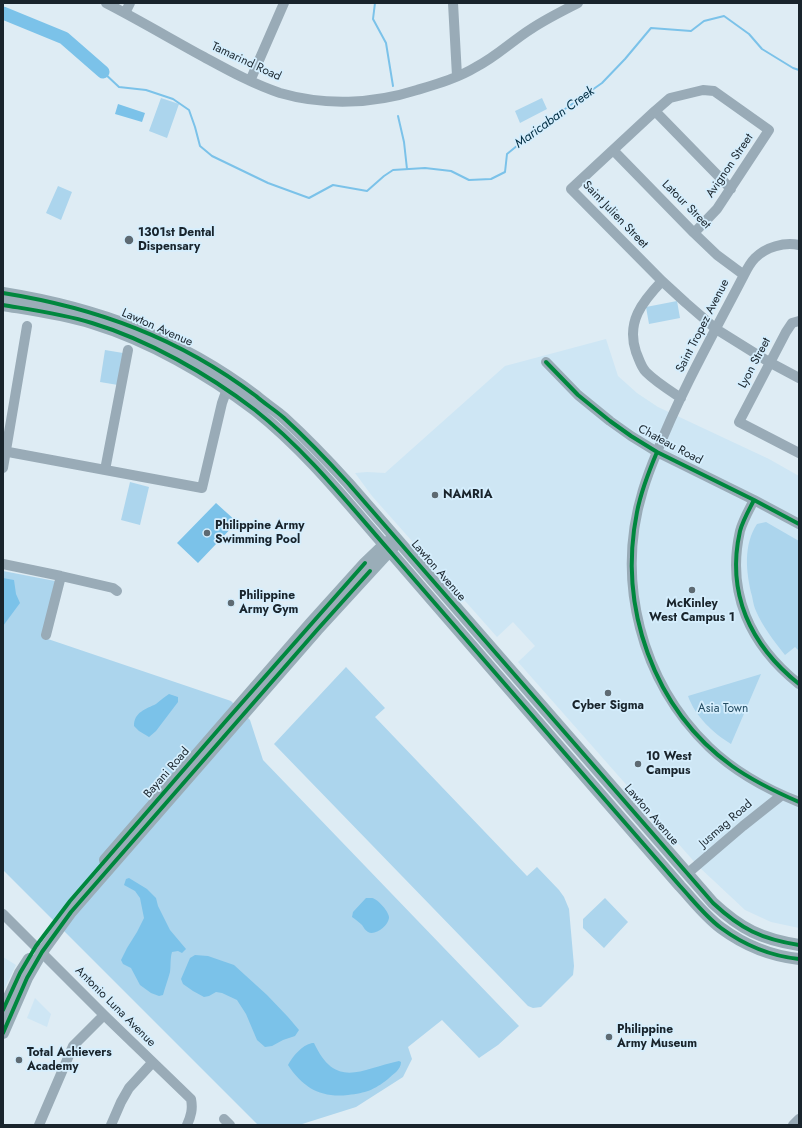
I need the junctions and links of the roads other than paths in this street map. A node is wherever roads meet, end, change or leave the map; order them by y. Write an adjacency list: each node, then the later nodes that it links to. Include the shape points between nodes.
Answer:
1 (106, 3): 6 (street, Tamarind Road)
2 (130, 3): 6 (street)
3 (284, 3): 8 (street)
4 (454, 3): 7 (street)
5 (578, 3): 7 (street, Tamarind Road, via 540,23 476,68)
6 (125, 13): 8 (street, Tamarind Road)
7 (457, 76): 8 (street, Tamarind Road, via 391,97 347,102 313,100)
8 (250, 81)
9 (654, 111): 10 (street, Saint Julien Street, via 670,98 703,90 714,91); 11 (street, Saint Julien Street); 12 (street)
10 (769, 130): 12 (street, Avignon Street)
11 (612, 150): 13 (street, Latour Street); 16 (street, Saint Julien Street, via 571,189)
12 (731, 189): 13 (street, Avignon Street, via 717,209)
13 (694, 233): 15 (street, Latour Street, via 717,255)
14 (799, 246): 15 (street, Saint Tropez Avenue, via 779,245 767,250 755,258)
15 (744, 275): 21 (street, Saint Tropez Avenue)
16 (662, 281): 21 (street, Saint Julien Street); 27 (street, via 642,303 636,316 634,344 645,370)
17 (3, 292): 36 (main road, Lawton Avenue, via 68,306 128,325 188,352 217,369 283,417 304,436)
18 (3, 305): 26 (main road, Lawton Avenue, via 66,316 124,334 147,344)
19 (799, 320): 24 (street, Lyon Street, via 792,323)
20 (27, 326): 28 (street)
21 (716, 329): 24 (street, Saint Julien Street); 27 (street, Saint Tropez Avenue)
22 (128, 350): 32 (street)
23 (546, 362): 29 (street, Chateau Road, via 578,395 605,417)
24 (769, 362): 25 (street, Saint Julien Street); 30 (street, Lyon Street, via 739,422)
25 (799, 378)
26 (227, 389): 32 (street, via 202,488); 35 (main road, Lawton Avenue, via 299,448)
27 (681, 398): 29 (street, Saint Tropez Avenue)
28 (4, 451): 31 (street); 32 (street)
29 (657, 452): 33 (street, Chateau Road); 45 (street, Saint Tropez Avenue, via 643,490 633,535 632,582 644,645 665,692 689,726 732,766)
30 (799, 453)
31 (3, 468)
32 (105, 470)
33 (754, 500): 34 (street, Chateau Road); 44 (street, via 740,530 736,560 737,583 744,614 765,651)
34 (799, 524)
35 (371, 529): 37 (main road, Lawton Avenue); 39 (main road)
36 (396, 538): 37 (main road, Bayani Road); 47 (main road, Lawton Avenue)
37 (387, 547): 39 (main road, Bayani Road); 40 (main road, Lawton Avenue)
38 (3, 564): 41 (street)
39 (368, 567): 40 (main road, via 390,564); 50 (main road, Bayani Road, via 70,901)
40 (405, 569): 51 (main road, Lawton Avenue, via 709,918 731,936 756,948 774,955)
41 (61, 576): 42 (street); 43 (street)
42 (117, 591)
43 (46, 635)
44 (799, 684)
45 (782, 795): 46 (street, Saint Tropez Avenue); 47 (street, Jusmag Road)
46 (799, 802)
47 (688, 873): 49 (main road, Lawton Avenue, via 713,903 735,922 764,937)
48 (3, 914): 50 (street, Antonio Luna Avenue)
49 (799, 946)
50 (39, 949): 52 (main road, Bayani Road, via 20,973); 53 (street, Antonio Luna Avenue); 54 (main road, Bayani Road)
51 (799, 959)
52 (3, 1010)
53 (104, 1015): 55 (street, Antonio Luna Avenue); 57 (street, via 73,1046)
54 (3, 1033)
55 (152, 1063): 58 (street, via 129,1088); 59 (street, Antonio Luna Avenue, via 191,1099 192,1114)
56 (799, 1119): 60 (street)
57 (40, 1125)
58 (111, 1125)
59 (187, 1125)
60 (793, 1125)

